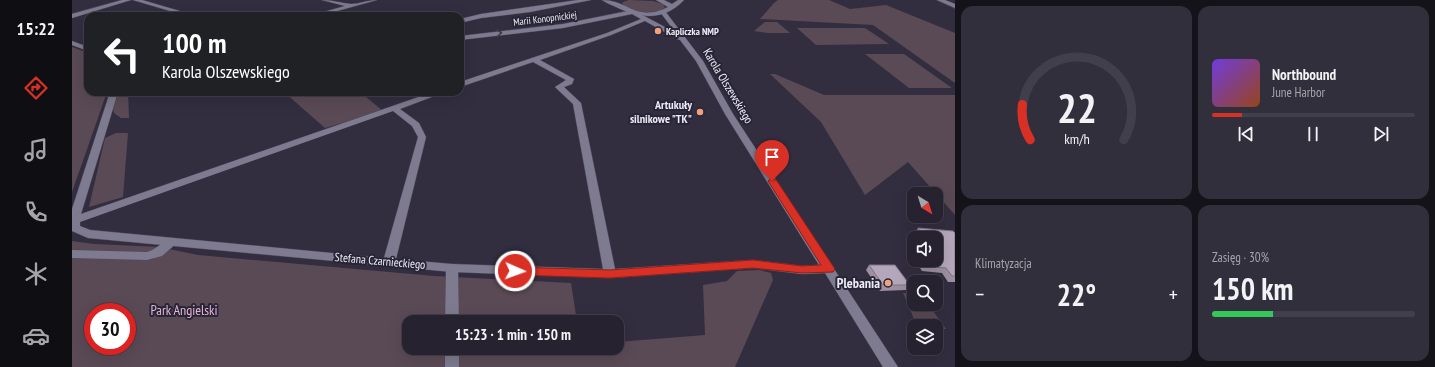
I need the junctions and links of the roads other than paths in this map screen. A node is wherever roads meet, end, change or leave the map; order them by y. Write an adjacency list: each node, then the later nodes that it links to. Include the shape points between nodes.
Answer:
1 (128, 0): 14 (street)
2 (136, 0): 15 (street)
3 (325, 0): 11 (street)
4 (374, 0): 11 (street)
5 (588, 0): 22 (street)
6 (605, 0): 10 (street)
7 (659, 0): 13 (street)
8 (680, 0): 13 (street)
9 (940, 0): 12 (street)
10 (619, 3): 17 (street)
11 (352, 6): 16 (street)
12 (955, 6)
13 (672, 8): 18 (street)
14 (86, 12)
15 (180, 12)
16 (328, 12)
17 (633, 12): 18 (street); 21 (street, Karola Olszewskiego); 23 (street, Marii Konopnickiej, one-way to 17, via 570,25)
18 (663, 12): 24 (street, Karola Olszewskiego)
19 (84, 13): 20 (street)
20 (72, 16)
21 (646, 19): 24 (street, Karola Olszewskiego); 27 (street)
22 (464, 20)
23 (464, 38)
24 (685, 42): 37 (street, Karola Olszewskiego)
25 (72, 43): 26 (street)
26 (84, 48)
27 (534, 60): 28 (street); 38 (street, via 570,78 569,82 559,87 578,102)
28 (464, 84)
29 (113, 96): 32 (street)
30 (429, 96): 31 (street)
31 (394, 108): 32 (street); 35 (street, via 416,125 422,136)
32 (74, 220): 33 (street, Stefana Czarnieckiego, via 75,228 88,234)
33 (172, 242): 34 (street, via 147,256); 35 (street, Stefana Czarnieckiego)
34 (72, 254)
35 (389, 262): 36 (street, Stefana Czarnieckiego)
36 (452, 268): 38 (street, Stefana Czarnieckiego); 39 (street)
37 (829, 269): 38 (street, Stefana Czarnieckiego, via 802,270 753,264); 42 (street, Karola Olszewskiego)
38 (610, 274)
39 (452, 315)
40 (452, 355): 41 (street)
41 (452, 367)
42 (891, 367)

